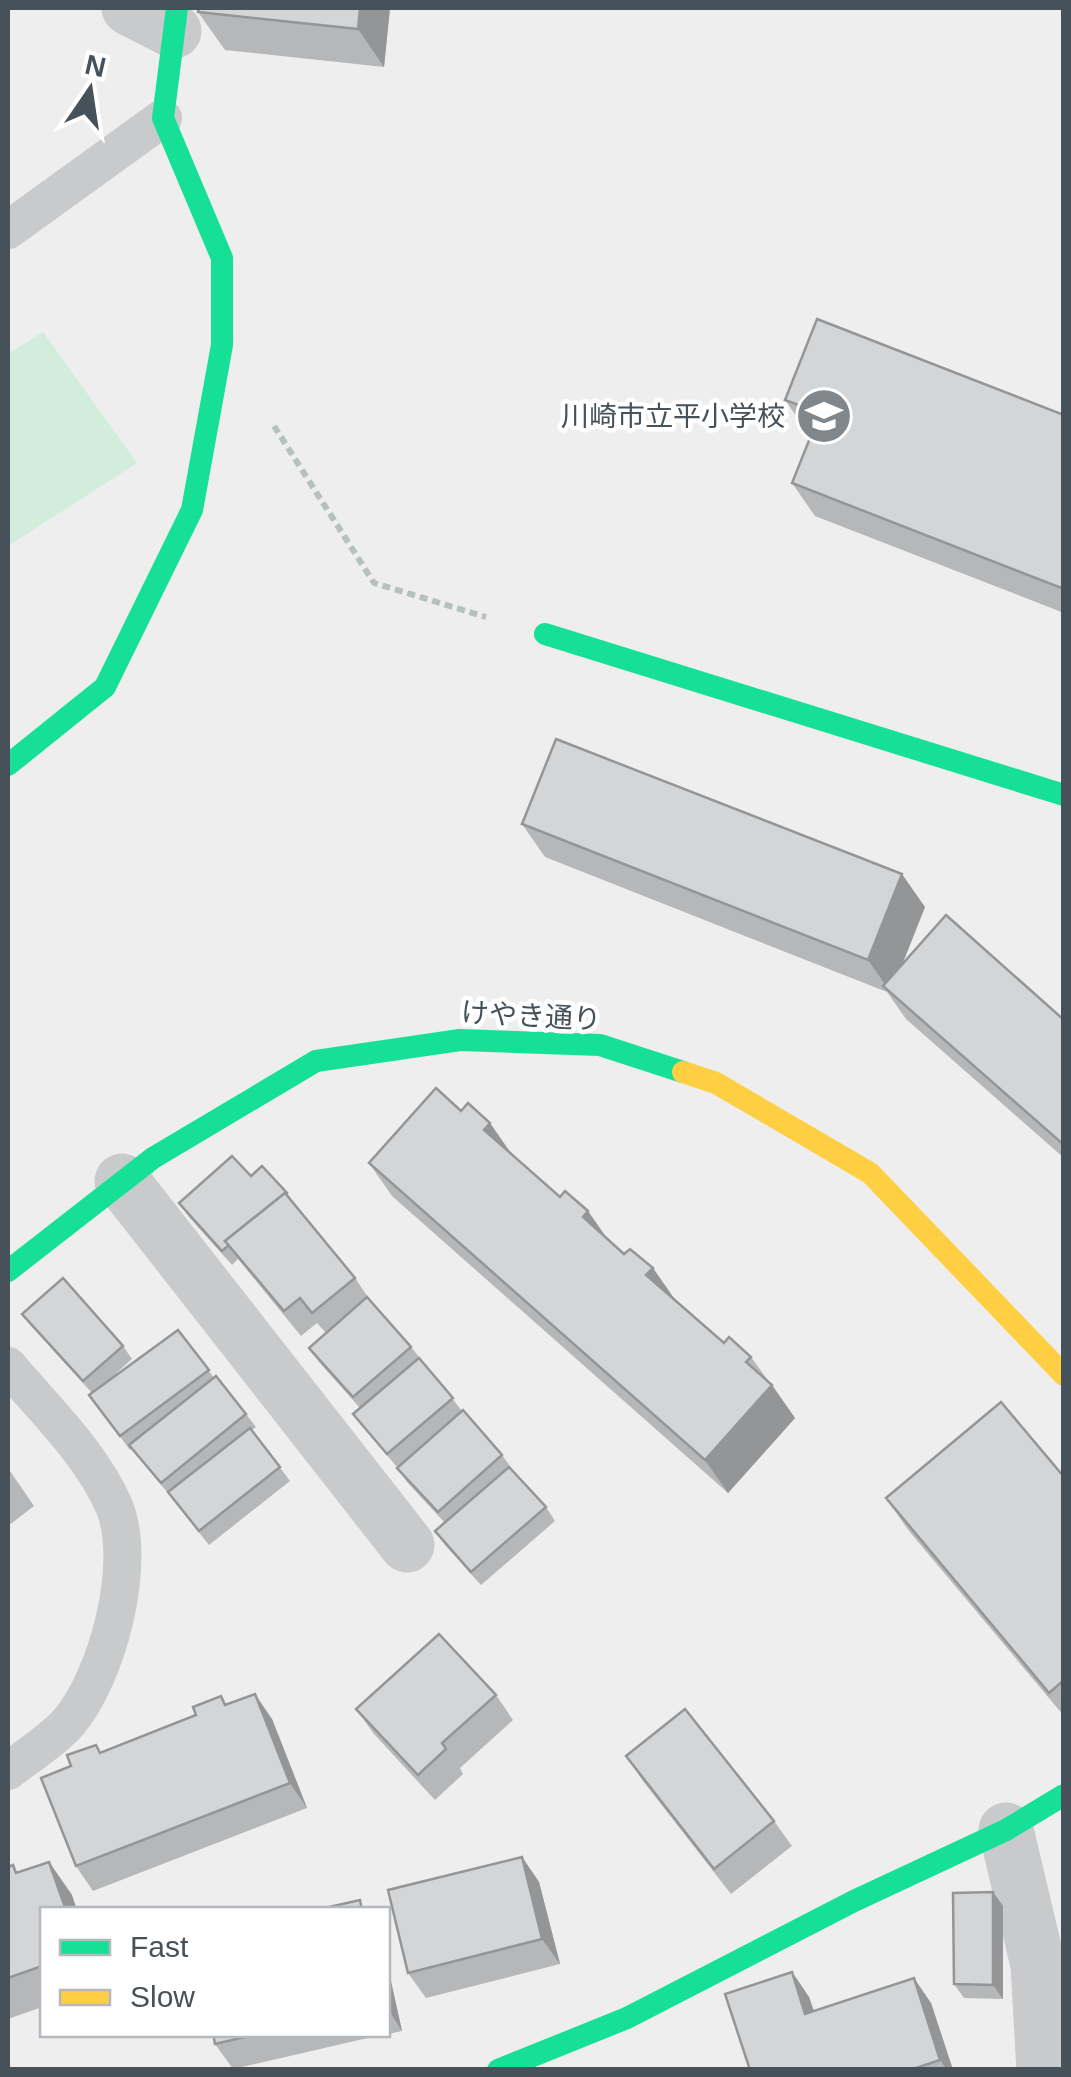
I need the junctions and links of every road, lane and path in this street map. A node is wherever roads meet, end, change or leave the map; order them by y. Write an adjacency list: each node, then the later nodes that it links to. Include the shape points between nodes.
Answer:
1 (160, 15): 2 (street)
2 (163, 118): 3 (lane); 4 (street, via 222,258)
3 (8, 230)
4 (222, 345): 5 (path, via 374,582); 6 (street, via 192,510 105,687)
5 (545, 634): 7 (street)
6 (8, 765)
7 (1064, 795)
8 (122, 1182): 9 (street, けやき通り); 11 (street, けやき通り, via 316,1061 460,1040 600,1045 716,1083 870,1172); 12 (street)
9 (8, 1271)
10 (8, 1366): 13 (lane, via 87,1460 115,1508 121,1552 118,1602 102,1668 68,1724)
11 (1064, 1375)
12 (408, 1545)
13 (8, 1771)
14 (1064, 1795): 15 (street)
15 (1006, 1830): 16 (street, via 627,2018); 17 (street, via 1038,1965)
16 (498, 2070)
17 (1044, 2070)

